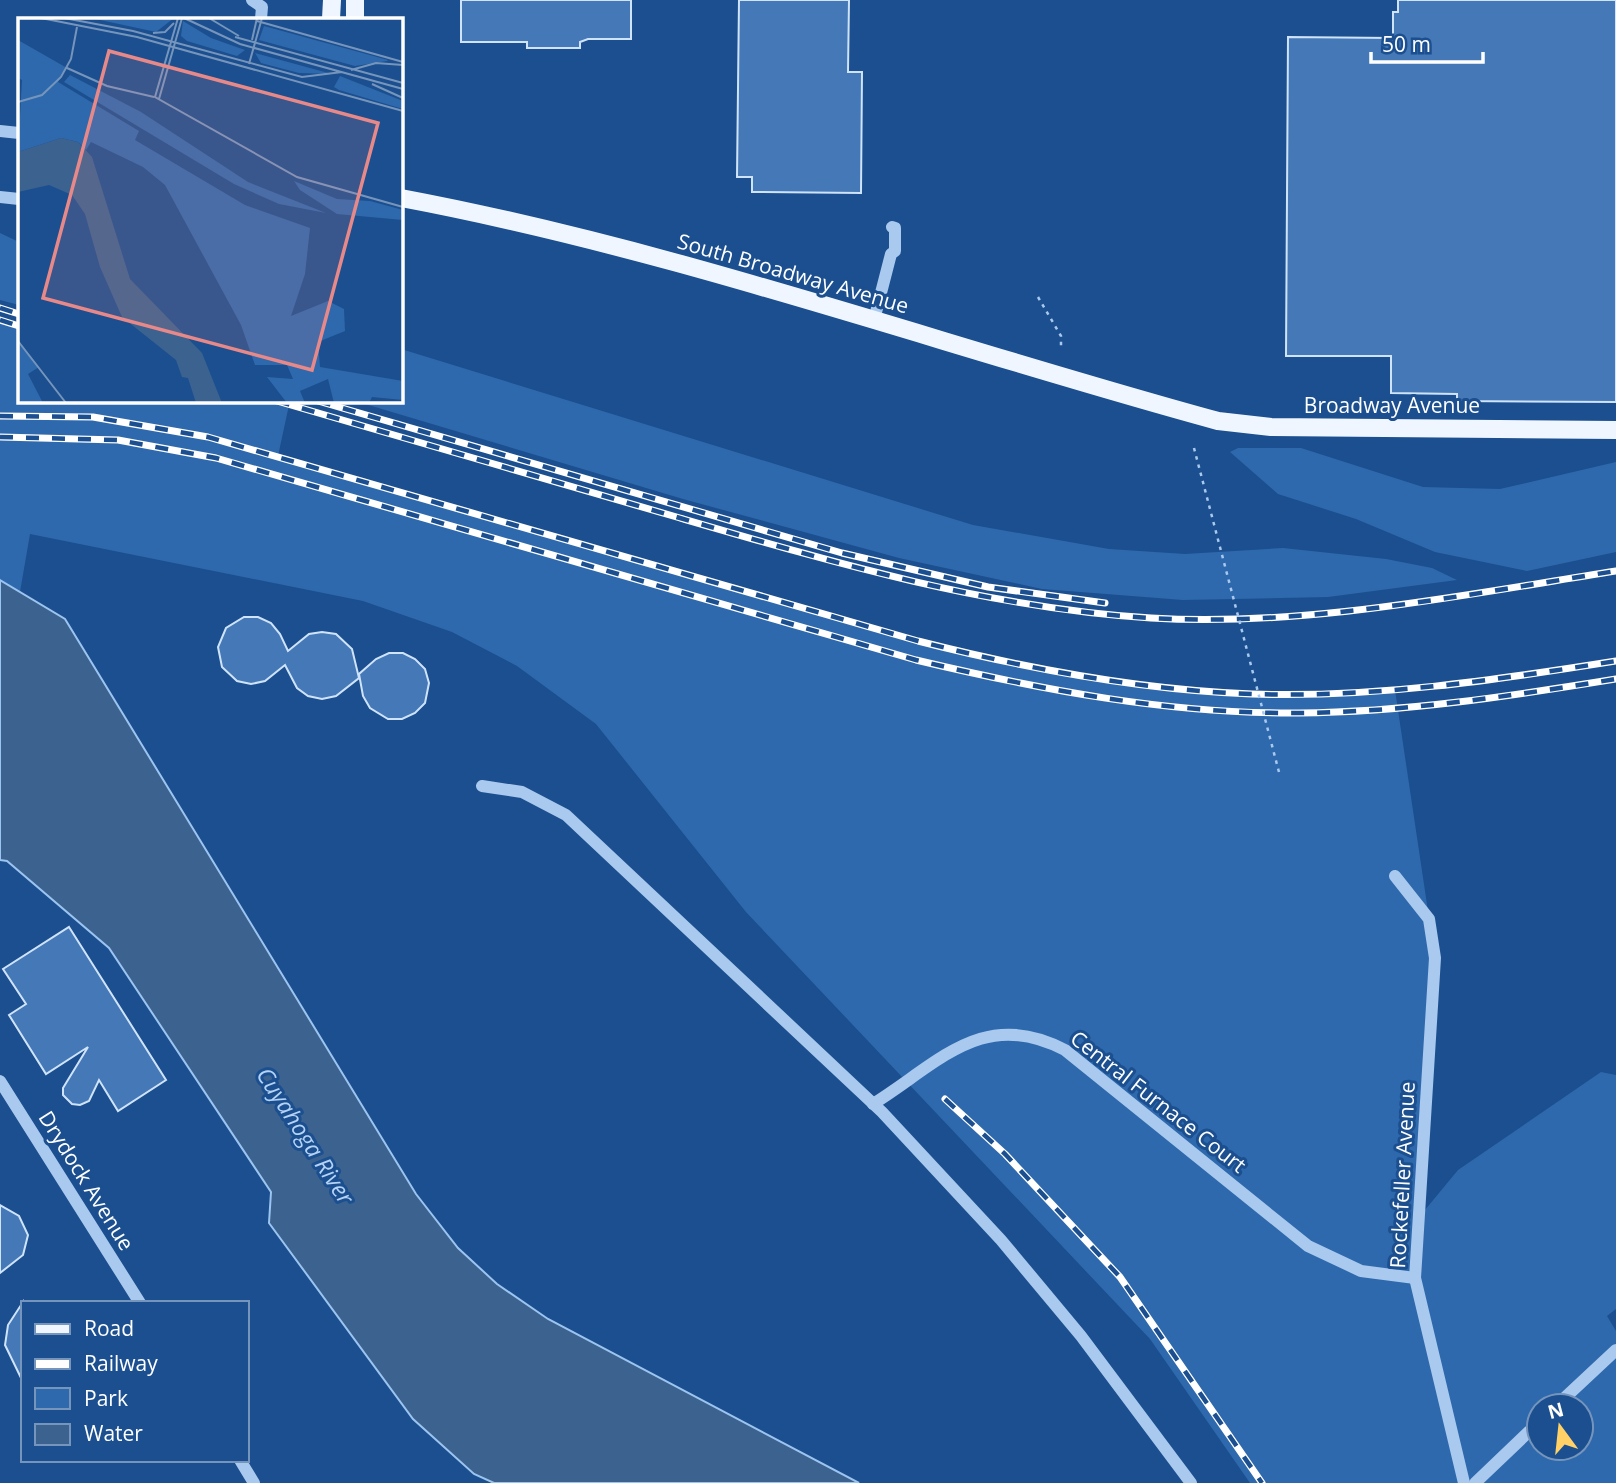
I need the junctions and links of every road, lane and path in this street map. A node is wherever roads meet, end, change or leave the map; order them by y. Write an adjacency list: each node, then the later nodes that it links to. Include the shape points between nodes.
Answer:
1 (252, 0): 4 (street, via 262,7)
2 (332, 0): 5 (main road)
3 (355, 0): 6 (main road)
4 (261, 18)
5 (331, 18)
6 (355, 18)
7 (0, 131): 8 (street)
8 (18, 133)
9 (0, 197): 11 (street)
10 (402, 198): 14 (main road, South Broadway Avenue, via 551,230)
11 (18, 199)
12 (891, 254): 14 (street)
13 (1038, 298): 15 (path, via 1061,336)
14 (874, 320): 16 (main road, South Broadway Avenue)
15 (1061, 346)
16 (1169, 407): 17 (main road, Broadway Avenue, via 1218,421 1271,428)
17 (1616, 430)
18 (1194, 447): 19 (path, bridge)
19 (1280, 776)
20 (482, 786): 23 (street, via 522,793 566,815)
21 (1395, 876): 24 (street, Rockefeller Avenue, via 1429,919 1435,958)
22 (0, 1081): 25 (street, Drydock Avenue)
23 (873, 1104): 24 (street, Central Furnace Court, via 955,1048 1006,1033 1027,1034 1065,1050 1308,1246 1361,1271); 31 (street, via 1001,1240 1081,1336)
24 (1415, 1278): 32 (street, Rockefeller Avenue)
25 (139, 1301)
26 (1616, 1350): 27 (street)
27 (1571, 1392)
28 (1525, 1435): 33 (street)
29 (241, 1462): 30 (street)
30 (254, 1483)
31 (1191, 1483)
32 (1464, 1483)
33 (1475, 1483)

